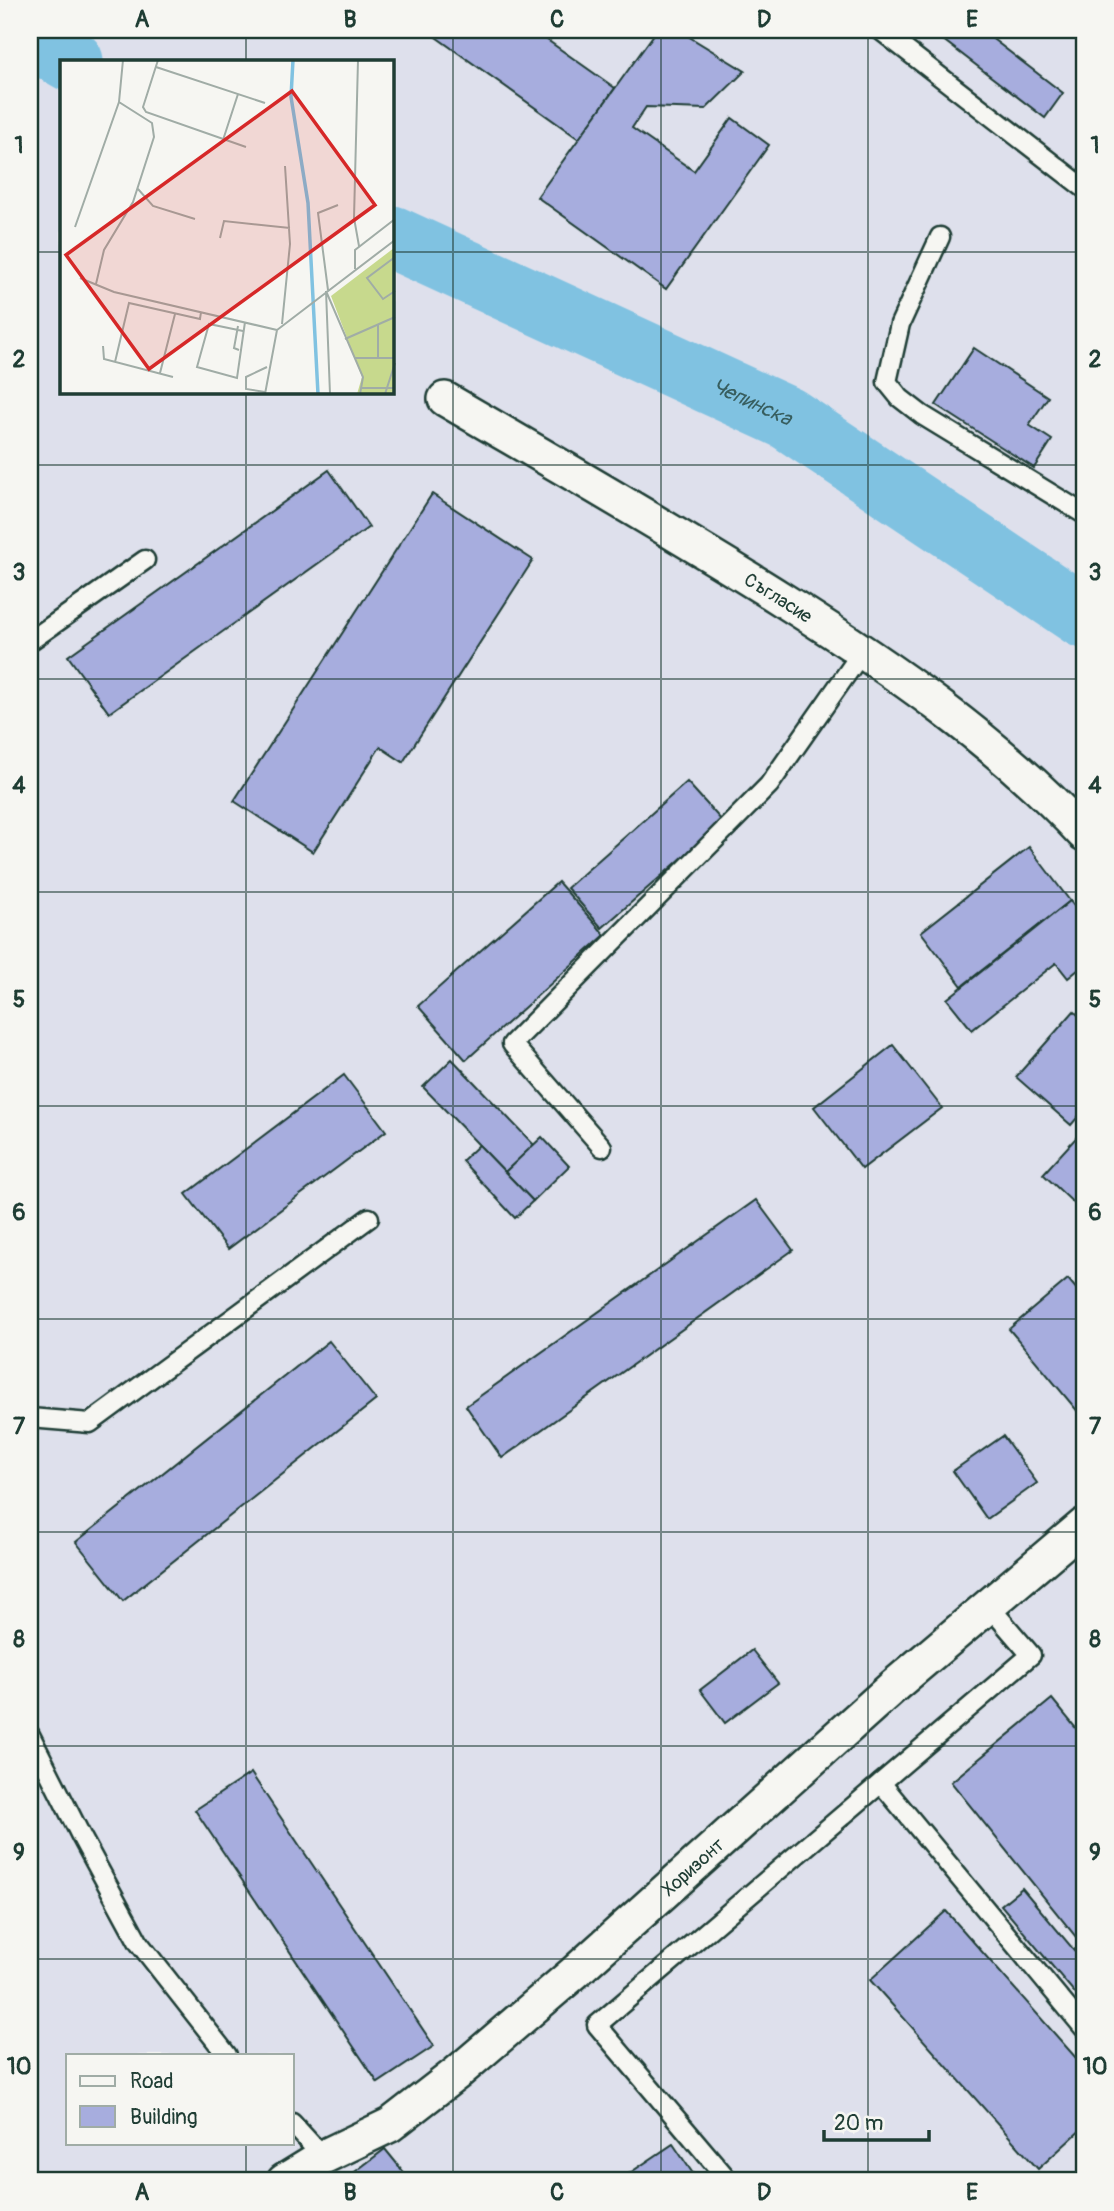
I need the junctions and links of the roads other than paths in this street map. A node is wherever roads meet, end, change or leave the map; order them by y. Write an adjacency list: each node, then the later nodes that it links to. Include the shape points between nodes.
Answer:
1 (880, 30): 2 (lane)
2 (1084, 188)
3 (940, 237): 5 (lane, via 900,324 887,382 922,415)
4 (445, 399): 8 (street, Съгласие, via 708,552)
5 (1084, 514)
6 (145, 560): 7 (lane)
7 (30, 641)
8 (862, 652): 9 (street, Съгласие, via 971,729); 10 (lane, via 769,785 512,1044)
9 (1084, 834)
10 (602, 1147)
11 (369, 1218): 12 (lane, via 90,1423)
12 (30, 1418)
13 (1084, 1525): 14 (street, Хоризонт)
14 (989, 1606): 16 (lane, via 1031,1655); 20 (street, Хоризонт, via 457,2073 390,2125)
15 (30, 1735): 18 (lane, via 139,1943)
16 (881, 1783): 17 (lane); 22 (lane, via 597,2025)
17 (1084, 2028)
18 (226, 2054)
19 (294, 2125): 20 (lane)
20 (323, 2157): 21 (street, Хоризонт)
21 (284, 2181)
22 (729, 2181)

